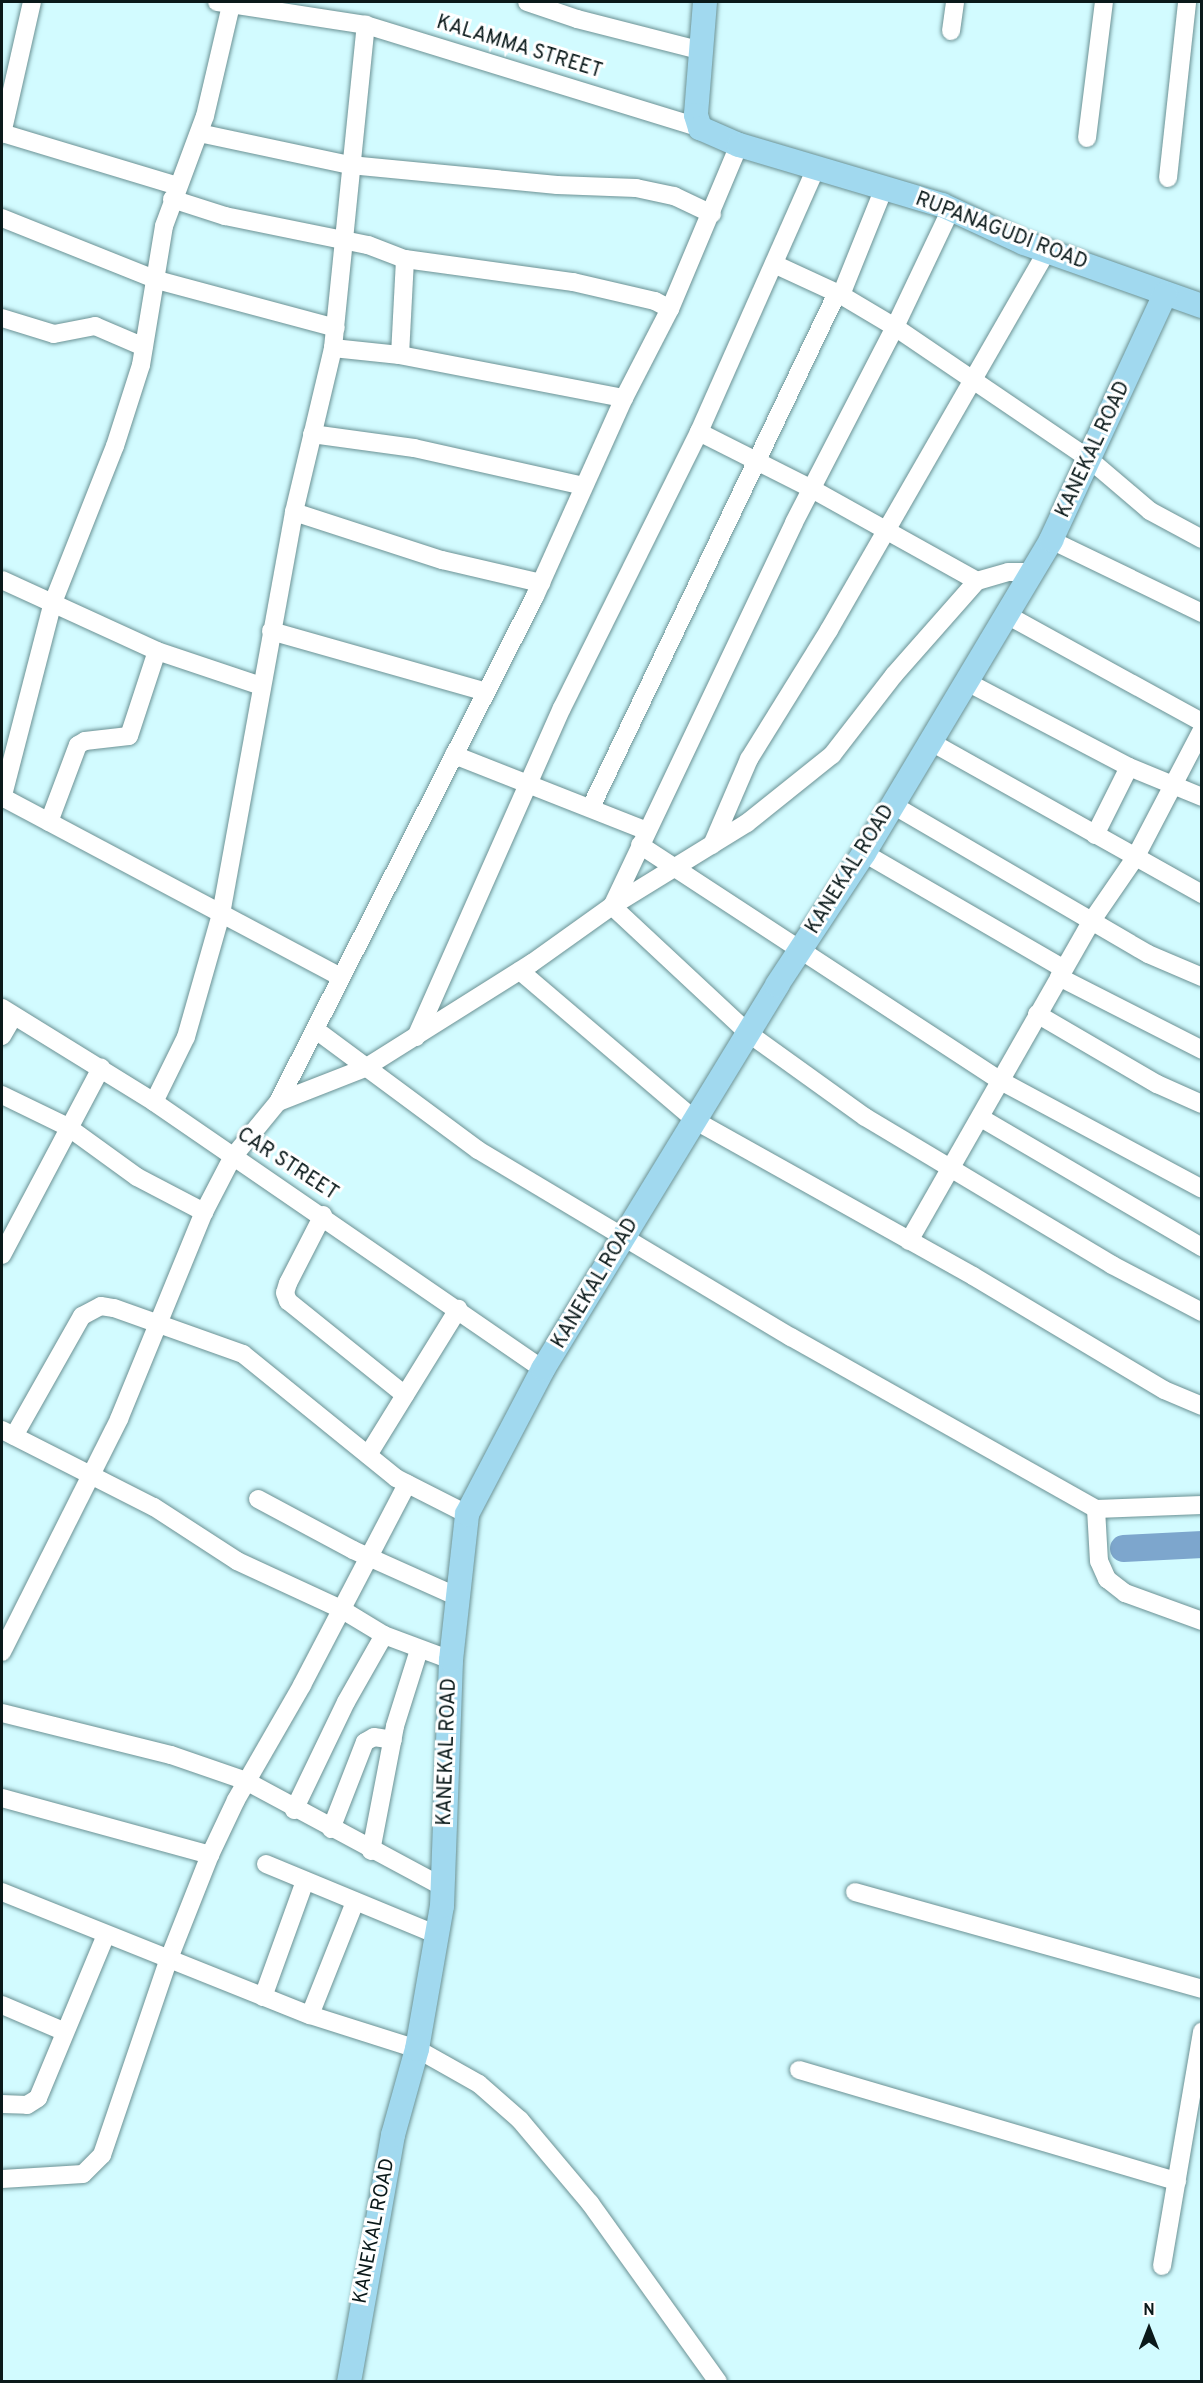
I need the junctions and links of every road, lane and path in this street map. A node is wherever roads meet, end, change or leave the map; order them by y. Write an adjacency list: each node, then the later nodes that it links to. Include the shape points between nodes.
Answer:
1 (32, 2): 13 (street)
2 (527, 2): 10 (street)
3 (705, 2): 10 (main road)
4 (955, 2): 9 (street)
5 (1104, 2): 14 (street)
6 (1187, 2): 18 (street)
7 (224, 3): 8 (street, KALAMMA STREET); 12 (street, via 213,91)
8 (366, 25): 11 (street, KALAMMA STREET); 16 (street)
9 (951, 31)
10 (699, 54): 11 (main road, via 696,115)
11 (700, 129): 15 (main road, RUPANAGUDI ROAD)
12 (199, 133): 16 (street); 20 (street)
13 (2, 134): 20 (street)
14 (1087, 138)
15 (739, 145): 17 (main road, RUPANAGUDI ROAD); 22 (street)
16 (350, 165): 22 (street, via 557,185 636,188 674,196); 24 (street)
17 (816, 168): 19 (main road, RUPANAGUDI ROAD); 27 (street)
18 (1168, 178)
19 (884, 188): 21 (main road, RUPANAGUDI ROAD); 29 (street)
20 (175, 193): 24 (street, via 225,216); 28 (street, via 164,226)
21 (951, 208): 25 (main road, RUPANAGUDI ROAD); 34 (street)
22 (712, 214): 32 (street)
23 (2, 218): 28 (street)
24 (342, 238): 26 (street); 35 (street)
25 (1047, 251): 30 (main road, RUPANAGUDI ROAD); 39 (street)
26 (405, 259): 32 (street, via 573,282 655,301); 38 (street)
27 (774, 264): 29 (street); 41 (street)
28 (157, 280): 35 (street); 36 (street)
29 (839, 294): 34 (street); 44 (street)
30 (1165, 294): 31 (main road, RUPANAGUDI ROAD); 43 (main road, KANEKAL ROAD)
31 (1202, 306)
32 (670, 309): 40 (street)
33 (2, 318): 36 (street, via 54,333 95,326)
34 (895, 327): 39 (street); 46 (street)
35 (336, 328): 37 (street)
36 (144, 347): 55 (street, via 115,446)
37 (333, 348): 38 (street); 42 (street)
38 (400, 355): 40 (street)
39 (975, 379): 43 (street); 48 (street)
40 (624, 398): 45 (street)
41 (699, 432): 44 (street); 68 (street, via 562,708)
42 (312, 434): 45 (street, via 414,448); 47 (street)
43 (1089, 459): 49 (street, via 1150,512); 50 (main road, KANEKAL ROAD)
44 (755, 461): 46 (street); 73 (street, via 713,545 695,596)
45 (584, 486): 54 (street)
46 (812, 489): 48 (street); 76 (street)
47 (294, 512): 54 (street, via 441,560); 58 (street)
48 (886, 531): 53 (street); 77 (street, via 749,759)
49 (1202, 538)
50 (1051, 540): 51 (main road, KANEKAL ROAD); 56 (street)
51 (1030, 572): 53 (street, via 1008,572); 57 (main road, KANEKAL ROAD)
52 (2, 580): 55 (street)
53 (977, 581): 77 (street, via 894,675 832,755 747,823)
54 (541, 583): 62 (street)
55 (52, 604): 59 (street); 71 (street)
56 (1202, 613)
57 (1007, 615): 60 (main road, KANEKAL ROAD); 63 (street)
58 (271, 631): 61 (street); 62 (street)
59 (157, 651): 61 (street); 74 (street, via 129,736 78,745)
60 (967, 682): 65 (main road, KANEKAL ROAD); 67 (street)
61 (261, 686): 83 (street)
62 (486, 692): 66 (street)
63 (1202, 722)
64 (1202, 730): 69 (street)
65 (931, 742): 72 (main road, KANEKAL ROAD); 75 (street)
66 (454, 755): 68 (street); 88 (street)
67 (1129, 767): 69 (street); 75 (street)
68 (529, 784): 73 (street); 95 (street)
69 (1173, 786): 70 (street); 79 (street)
70 (1202, 797)
71 (2, 798): 74 (street)
72 (893, 805): 78 (main road, KANEKAL ROAD); 84 (street)
73 (591, 807): 76 (street)
74 (49, 822): 83 (street)
75 (1095, 835): 79 (street)
76 (644, 838): 80 (street); 82 (street)
77 (712, 845): 80 (street)
78 (864, 853): 85 (main road, KANEKAL ROAD); 87 (street)
79 (1135, 858): 81 (street); 84 (street)
80 (676, 868): 82 (street); 85 (street)
81 (1202, 894)
82 (612, 906): 86 (street); 93 (street)
83 (221, 914): 88 (street); 101 (street, via 186,1037)
84 (1093, 919): 87 (street); 89 (street, via 1148,954)
85 (800, 951): 93 (main road, KANEKAL ROAD); 99 (street)
86 (520, 971): 95 (street); 105 (street)
87 (1061, 973): 91 (street); 96 (street)
88 (339, 976): 92 (street)
89 (1202, 977)
90 (7, 1012): 94 (street); 97 (street, CAR STREET)
91 (1037, 1014): 99 (street); 103 (street, via 1157,1084)
92 (316, 1030): 98 (street); 102 (street)
93 (748, 1034): 105 (main road, KANEKAL ROAD); 108 (street, via 865,1117)
94 (2, 1036)
95 (416, 1036): 98 (street)
96 (1202, 1050)
97 (101, 1068): 101 (street, CAR STREET); 106 (street)
98 (365, 1068): 102 (street); 112 (street, via 478,1150)
99 (999, 1080): 104 (street); 109 (street)
100 (2, 1095): 106 (street)
101 (154, 1102): 107 (street, CAR STREET)
102 (278, 1102): 107 (street)
103 (1202, 1104)
104 (981, 1118): 108 (street); 114 (street)
105 (696, 1121): 112 (main road, KANEKAL ROAD); 113 (street)
106 (68, 1127): 110 (street, via 137,1177); 115 (street)
107 (232, 1158): 110 (street); 111 (street, CAR STREET)
108 (952, 1168): 113 (street); 117 (street, via 1112,1265)
109 (1202, 1189)
110 (204, 1212): 118 (street)
111 (323, 1215): 116 (street, CAR STREET); 120 (street, via 288,1283 288,1301)
112 (624, 1236): 119 (main road, KANEKAL ROAD); 128 (street, via 791,1337)
113 (909, 1240): 121 (street, via 1164,1390)
114 (1202, 1247)
115 (2, 1255)
116 (458, 1309): 119 (street, CAR STREET); 120 (street)
117 (1202, 1312)
118 (161, 1323): 122 (street, via 100,1306 82,1316); 123 (street, via 260,1364); 124 (street)
119 (543, 1369): 129 (main road, KANEKAL ROAD)
120 (405, 1395): 123 (street)
121 (1202, 1407)
122 (8, 1433): 124 (street)
123 (368, 1455): 125 (street)
124 (90, 1476): 132 (street, via 154,1507 203,1540); 136 (street)
125 (408, 1484): 129 (street); 130 (street)
126 (258, 1498): 130 (street)
127 (1202, 1505): 128 (street)
128 (1096, 1509): 133 (street, via 1099,1561 1107,1579 1125,1593)
129 (467, 1514): 131 (main road, KANEKAL ROAD)
130 (369, 1558): 131 (street); 132 (street)
131 (458, 1597): 137 (main road, KANEKAL ROAD)
132 (341, 1609): 134 (street); 140 (street)
133 (1202, 1621)
134 (384, 1635): 135 (street); 142 (street, via 346,1702)
135 (419, 1650): 137 (street); 139 (street)
136 (2, 1652)
137 (451, 1660): 148 (main road, KANEKAL ROAD)
138 (2, 1713): 140 (street, via 171,1755)
139 (393, 1740): 143 (street, via 374,1737 365,1742); 144 (street)
140 (246, 1781): 142 (street); 145 (street)
141 (2, 1798): 145 (street)
142 (294, 1810): 143 (street)
143 (331, 1828): 144 (street)
144 (371, 1851): 148 (street)
145 (210, 1855): 154 (street)
146 (266, 1864): 147 (street)
147 (305, 1881): 151 (street); 156 (street)
148 (443, 1887): 153 (main road, KANEKAL ROAD)
149 (2, 1892): 152 (street)
150 (855, 1892): 155 (street)
151 (355, 1902): 153 (street); 158 (street)
152 (106, 1935): 154 (street); 159 (street)
153 (437, 1935): 161 (main road, KANEKAL ROAD)
154 (168, 1961): 156 (street); 164 (street, via 102,2154 93,2168 69,2176)
155 (1202, 1989)
156 (263, 1997): 158 (street)
157 (2, 2005): 159 (street)
158 (310, 2015): 161 (street)
159 (63, 2031): 163 (street, via 38,2098 27,2105)
160 (1202, 2031): 165 (street)
161 (417, 2049): 167 (main road, KANEKAL ROAD, via 393,2135); 168 (street, via 479,2084 520,2120 590,2203)
162 (799, 2070): 165 (street)
163 (2, 2104)
164 (2, 2179)
165 (1177, 2181): 166 (street)
166 (1162, 2266)
167 (349, 2382)
168 (718, 2382)

